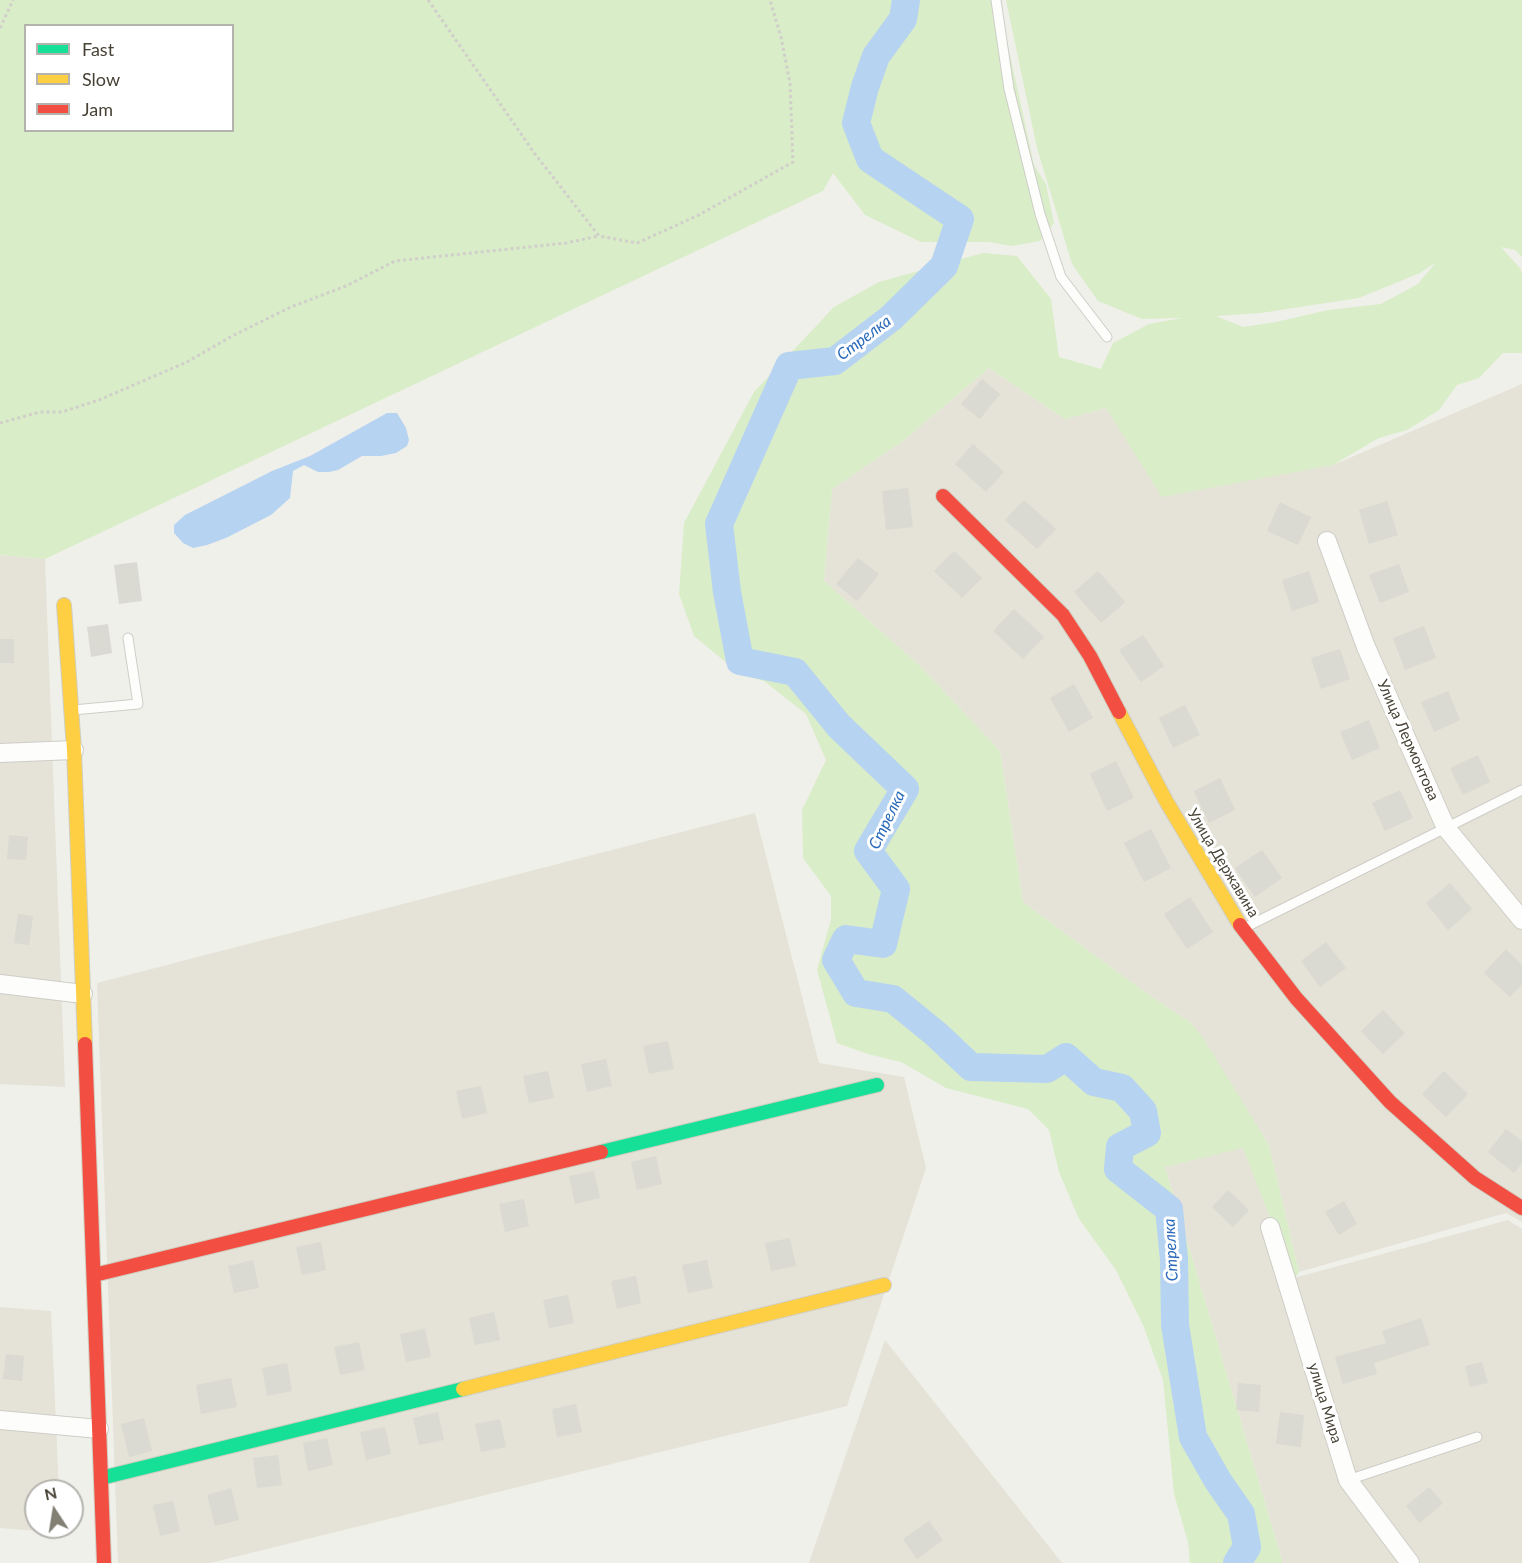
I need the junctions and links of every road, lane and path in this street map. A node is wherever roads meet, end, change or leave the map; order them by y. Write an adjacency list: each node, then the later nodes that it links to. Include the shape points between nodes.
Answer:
1 (13, 0): 5 (path)
2 (428, 0): 6 (path, via 535,154)
3 (770, 0): 6 (path, via 790,83 793,162 697,216 637,243)
4 (996, 0): 7 (lane, via 1010,89 1040,214 1060,276)
5 (0, 28)
6 (599, 236): 8 (path, via 395,261 346,286 291,307 187,362 99,400 62,412 40,412)
7 (1107, 337)
8 (0, 423)
9 (943, 496): 19 (street, Улица Державина, via 1063,615)
10 (1327, 541): 17 (street, Улица Лермонтова, via 1366,646)
11 (64, 605): 13 (street)
12 (128, 638): 13 (lane, via 138,704)
13 (71, 710): 14 (street)
14 (74, 750): 15 (street); 21 (street)
15 (0, 753)
16 (1522, 790): 17 (lane)
17 (1446, 828): 18 (street, Улица Лермонтова); 19 (lane)
18 (1522, 920)
19 (1242, 930): 23 (street, Улица Державина, via 1296,998 1390,1102 1475,1178)
20 (0, 984): 21 (street)
21 (83, 994): 25 (street)
22 (877, 1085): 25 (street)
23 (1522, 1208)
24 (1270, 1227): 31 (street, улица Мира)
25 (93, 1275): 28 (street)
26 (884, 1285): 30 (street)
27 (0, 1420): 28 (street)
28 (99, 1429): 30 (street)
29 (1477, 1437): 31 (lane)
30 (101, 1478): 32 (street)
31 (1348, 1480): 33 (street, улица Мира)
32 (104, 1563)
33 (1410, 1563)

